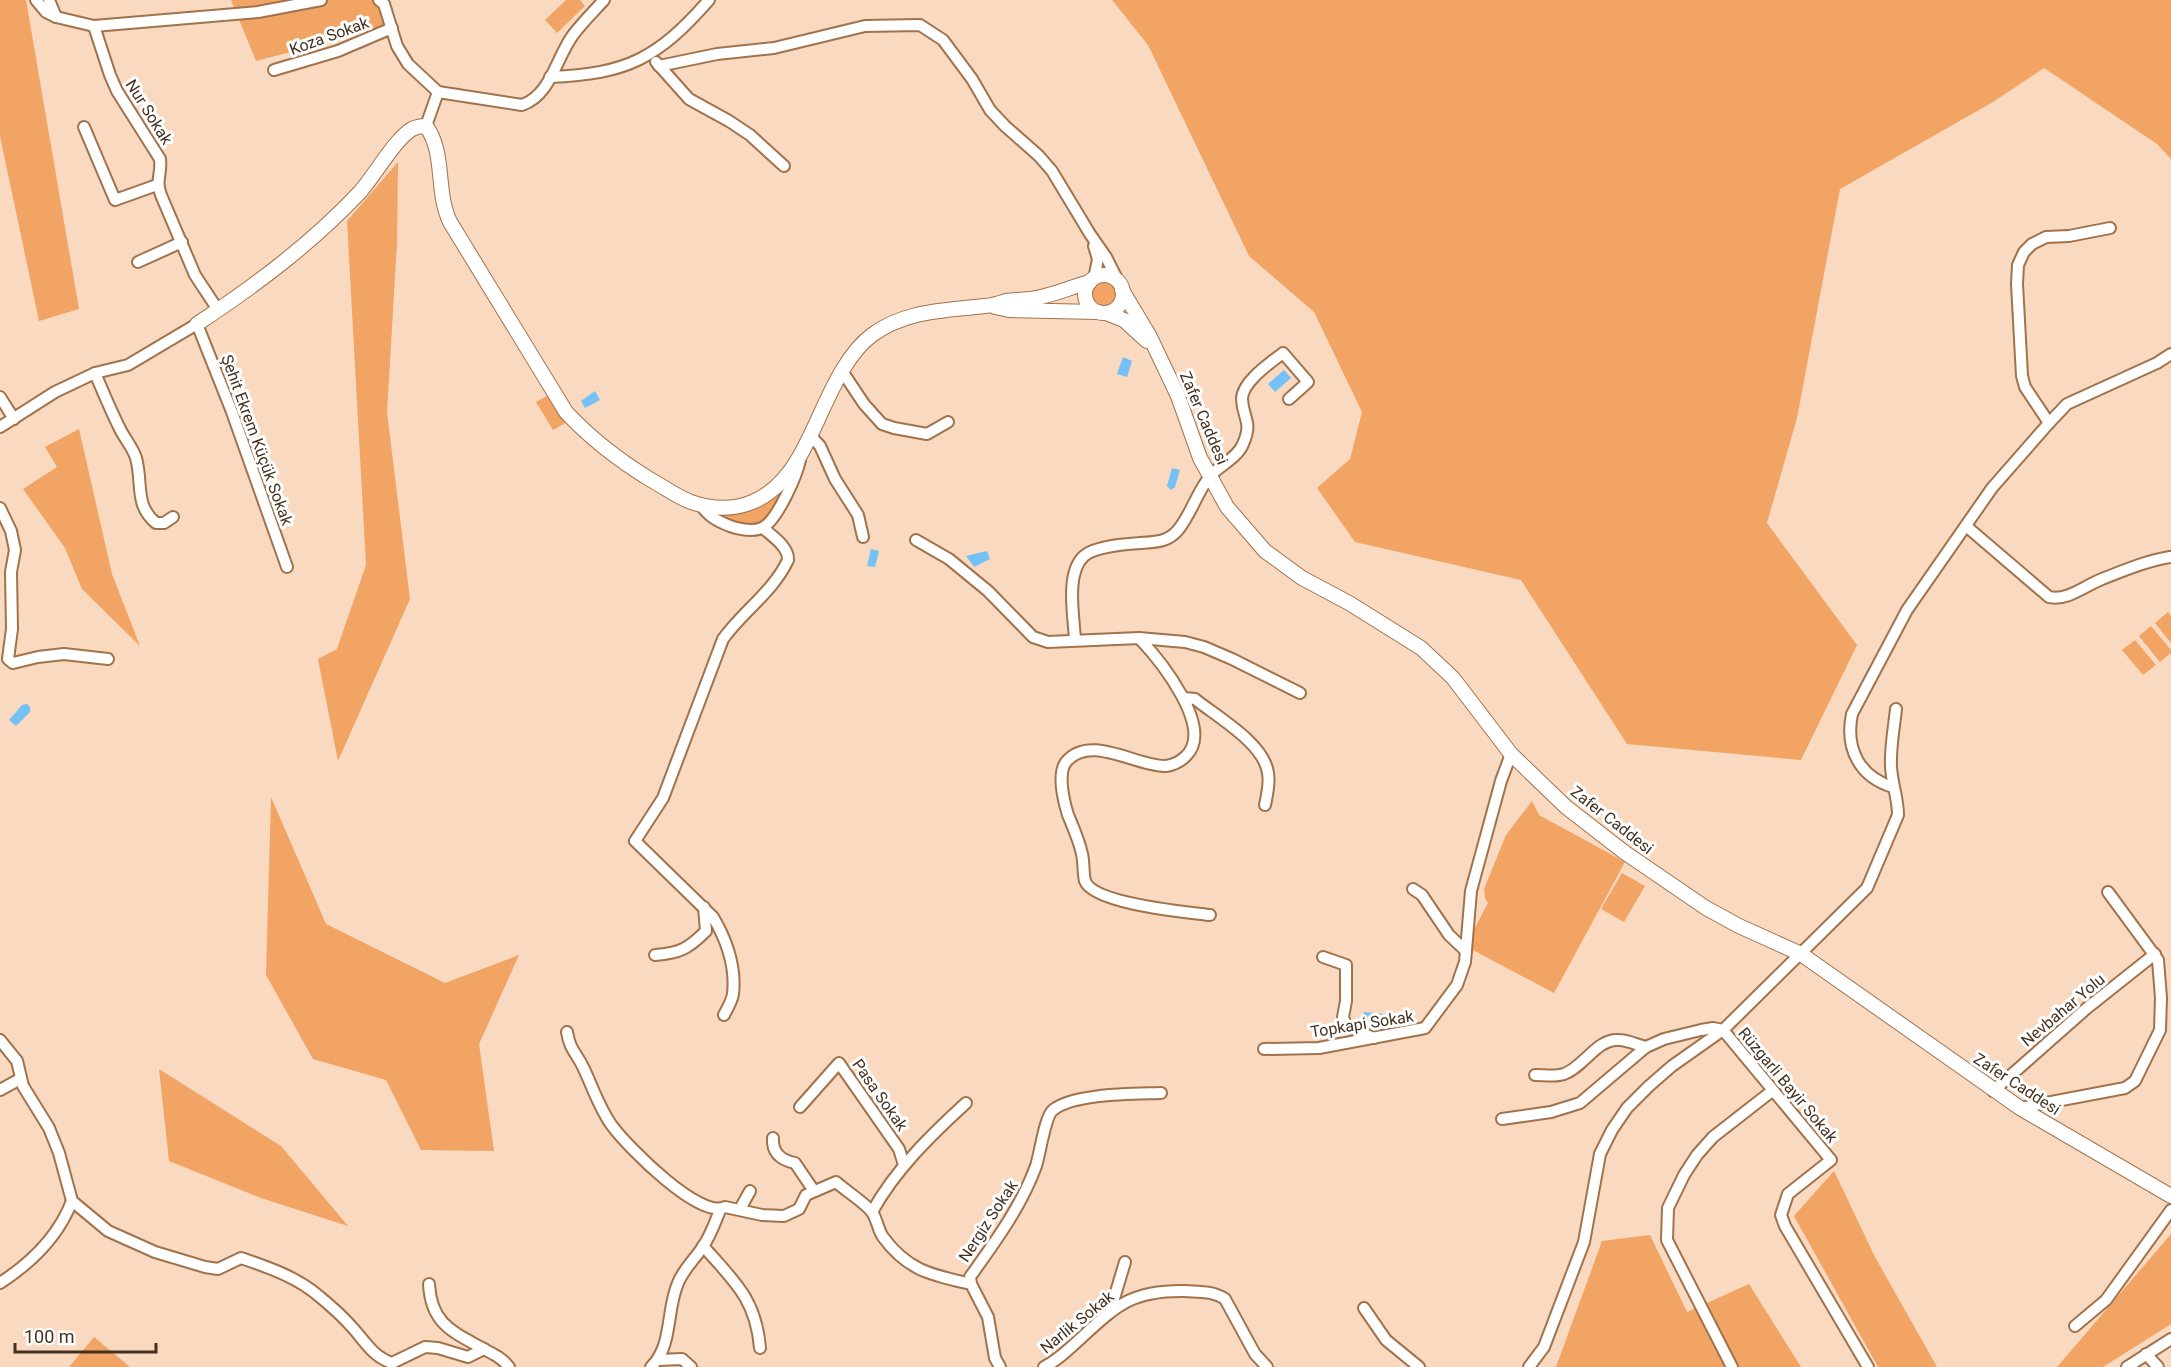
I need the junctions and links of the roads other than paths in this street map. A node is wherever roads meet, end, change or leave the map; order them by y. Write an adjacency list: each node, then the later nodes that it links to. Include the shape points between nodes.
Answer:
1 (49, 0): 7 (street)
2 (321, 0): 8 (street, via 258,12)
3 (379, 0): 9 (street)
4 (604, 0): 13 (street, via 574,34)
5 (709, 0): 10 (street, via 683,30)
6 (37, 3): 7 (street)
7 (56, 17): 8 (street)
8 (94, 26): 18 (street, Nur Sokak, via 117,91 160,159)
9 (392, 28): 12 (street, Koza Sokak, via 338,51); 14 (street, via 408,64)
10 (649, 56): 11 (street); 13 (street, via 621,68 577,76)
11 (659, 66): 17 (street, via 689,99 750,135); 20 (street, via 774,48 866,26 920,25 943,40 990,110 1052,171)
12 (274, 70)
13 (550, 76): 14 (street, via 533,101 522,105)
14 (438, 92): 15 (street)
15 (426, 126): 26 (street, via 413,128 402,137 359,192 306,244); 42 (street, via 435,146 443,207 450,222 566,412 586,434 628,466)
16 (84, 127): 18 (street, via 115,201)
17 (784, 166)
18 (157, 185): 21 (street, Nur Sokak)
19 (2110, 228): 37 (street, via 2046,237 2024,252 2018,265 2022,376)
20 (1090, 234): 23 (street, via 1098,259); 24 (street, Zafer Caddesi)
21 (182, 243): 22 (street); 26 (street, Nur Sokak, via 195,275)
22 (138, 262)
23 (1092, 280): 24 (street, via 1106,276); 25 (street, via 1032,299); 27 (street, via 1087,300 1092,309)
24 (1121, 286): 27 (street, via 1119,306); 29 (street, Zafer Caddesi)
25 (987, 306): 27 (street, Zafer Caddesi); 31 (street, via 927,311 894,321 855,350)
26 (218, 310): 28 (street)
27 (1102, 313): 29 (street, Zafer Caddesi, via 1129,324)
28 (197, 324): 32 (street, via 128,365); 50 (street, Şehit Ekrem Küçük Sokak)
29 (1155, 349): 41 (street, Zafer Caddesi)
30 (2171, 354): 37 (street, via 2067,404)
31 (842, 371): 36 (street, via 882,424 927,434); 39 (street)
32 (95, 373): 35 (street, via 55,392); 44 (street, via 135,456 144,511 156,523)
33 (0, 397): 35 (street)
34 (1289, 399): 41 (street, via 1308,382 1283,353 1247,386 1242,398 1249,426 1243,446)
35 (14, 419): 38 (street)
36 (948, 422)
37 (2049, 423): 45 (street, via 1992,488)
38 (0, 427)
39 (811, 436): 40 (street); 47 (street, via 858,515)
40 (802, 453): 42 (street, via 782,482 748,505); 46 (street, via 787,493)
41 (1210, 476): 52 (street, via 1189,513 1168,539 1094,550 1084,556 1076,567 1072,588); 57 (street, Zafer Caddesi, via 1227,507 1265,551 1302,578 1421,648 1453,678)
42 (701, 505): 46 (street, via 708,515 728,525 747,530)
43 (0, 508): 53 (street, via 15,550 8,659 12,663 64,654)
44 (172, 518)
45 (1966, 526): 49 (street, via 2049,597 2066,597 2098,580); 58 (street, via 1907,610 1852,714 1852,746 1858,763 1880,783)
46 (763, 528): 62 (street, via 786,550 788,560 773,585 723,639 663,798 635,841)
47 (863, 537)
48 (916, 540): 52 (street, via 949,559 988,591 1033,637 1048,642)
49 (2170, 557)
50 (287, 567)
51 (1139, 639): 52 (street); 54 (street, via 1169,639 1204,647); 55 (street, via 1155,655)
52 (1075, 640)
53 (108, 659)
54 (1300, 693)
55 (1184, 698): 59 (street, via 1194,699 1251,742 1262,756 1269,774); 63 (street, via 1195,737 1192,748 1180,761 1157,765 1098,750 1084,751 1066,762 1061,773 1067,811 1081,851 1086,881 1092,888 1109,898)
56 (1896, 709): 58 (street)
57 (1511, 754): 64 (street, Topkapi Sokak, via 1471,891); 65 (street, Zafer Caddesi, via 1589,827 1680,892 1739,926)
58 (1893, 787): 65 (street, via 1898,815 1867,888)
59 (1265, 805)
60 (1413, 889): 64 (street)
61 (2108, 892): 66 (street)
62 (704, 907): 67 (street, via 706,931 687,948); 71 (street, via 721,930 730,956 733,996)
63 (1210, 915)
64 (1466, 951): 74 (street, Topkapi Sokak, via 1457,985 1425,1028)
65 (1801, 954): 72 (street); 81 (street, Zafer Caddesi)
66 (2155, 954): 70 (street); 81 (street, Nevbahar Yolu, via 2086,1008)
67 (655, 956)
68 (1323, 957): 74 (street, via 1346,964 1346,1026)
69 (2171, 990): 70 (street)
70 (2160, 1006): 86 (street, via 2160,1030 2135,1080 2125,1088)
71 (724, 1015)
72 (1723, 1030): 76 (street, via 1701,1030); 82 (street, Rüzgarli Bayir Sokak); 117 (street, via 1649,1086 1612,1130 1600,1154 1584,1242 1545,1347)
73 (567, 1032): 95 (street, via 569,1045 612,1126 672,1185 696,1202)
74 (1375, 1038): 77 (street, Topkapi Sokak, via 1319,1048)
75 (4, 1044): 79 (street, via 17,1061)
76 (1646, 1047): 78 (street, via 1610,1040 1576,1068 1553,1076); 87 (street, via 1580,1103)
77 (1264, 1049)
78 (1535, 1075)
79 (20, 1079): 80 (street); 93 (street, via 49,1128)
80 (0, 1090)
81 (1993, 1091): 86 (street, Zafer Caddesi)
82 (1772, 1092): 118 (street, via 1713,1137 1684,1175 1668,1208 1667,1240); 119 (street, Rüzgarli Bayir Sokak, via 1831,1160 1788,1194 1780,1215)
83 (1161, 1093): 102 (street, Nergiz Sokak, via 1070,1102 1049,1114 1027,1191 970,1277)
84 (966, 1102): 89 (street)
85 (800, 1107): 89 (street, Pasa Sokak, via 839,1063 899,1149)
86 (2020, 1108): 92 (street, Zafer Caddesi)
87 (1502, 1119)
88 (773, 1138): 91 (street, via 775,1152 783,1161 795,1163)
89 (904, 1165): 97 (street)
90 (750, 1191): 94 (street)
91 (814, 1191): 94 (street, via 806,1195 799,1209 784,1216); 97 (street, via 836,1182)
92 (2171, 1196)
93 (72, 1201): 100 (street, via 55,1233 31,1260); 108 (street, via 108,1231 155,1252 218,1269 242,1258 279,1271 320,1297 380,1359 392,1363 425,1347 468,1357)
94 (740, 1209): 95 (street)
95 (720, 1210): 98 (street)
96 (2171, 1210): 105 (street, via 2106,1300)
97 (872, 1212): 102 (street, via 882,1235 914,1267 930,1275)
98 (703, 1246): 107 (street, via 728,1272 748,1302 758,1328); 110 (street, via 678,1282 664,1346)
99 (1125, 1262): 103 (street)
100 (0, 1283)
101 (429, 1284): 108 (street, via 444,1326)
102 (971, 1284): 113 (street, via 988,1317)
103 (1113, 1308): 114 (street, Narlik Sokak, via 1058,1360); 115 (street, Narlik Sokak, via 1145,1294 1218,1294 1225,1299 1255,1354)
104 (1364, 1308): 116 (street, via 1386,1340)
105 (2075, 1326)
106 (2171, 1339): 109 (street)
107 (760, 1348)
108 (484, 1349): 111 (street)
109 (2146, 1354): 120 (street); 121 (street)
110 (655, 1363): 112 (street, via 682,1359)
111 (509, 1367)
112 (691, 1367)
113 (1000, 1367)
114 (1044, 1367)
115 (1267, 1367)
116 (1419, 1367)
117 (1529, 1367)
118 (1732, 1367)
119 (1868, 1367)
120 (2127, 1367)
121 (2158, 1367)

